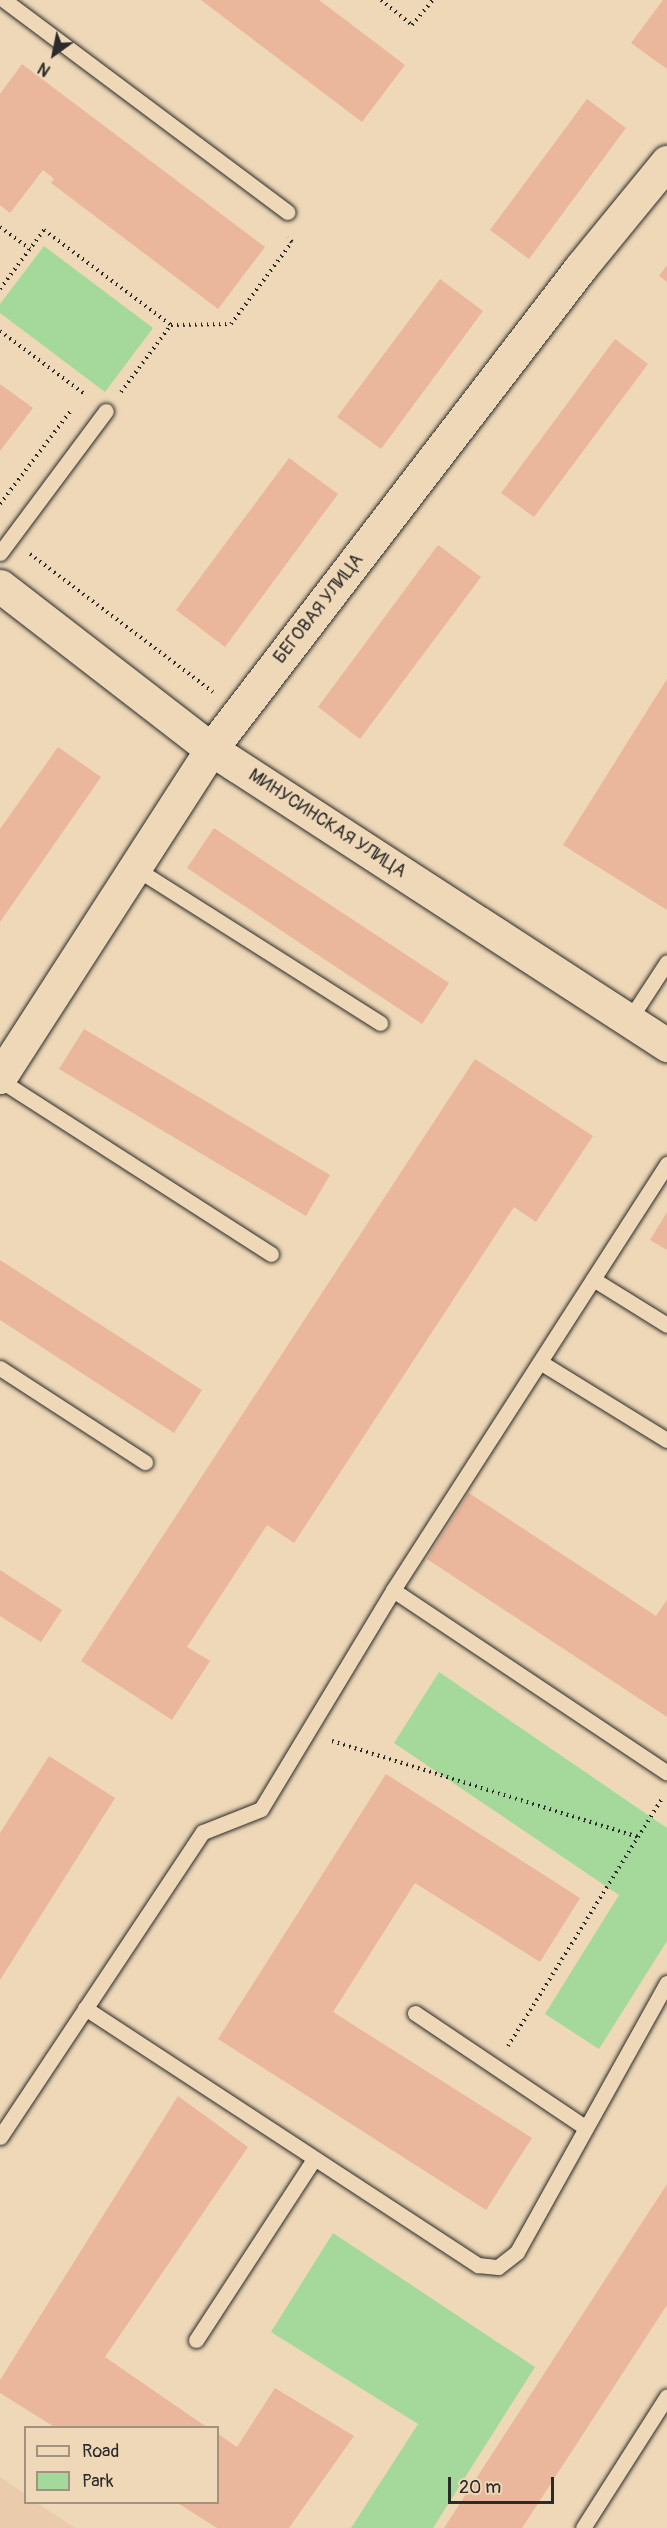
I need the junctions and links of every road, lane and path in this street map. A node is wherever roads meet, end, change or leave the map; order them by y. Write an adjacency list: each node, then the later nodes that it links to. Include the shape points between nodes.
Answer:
1 (4, 0): 5 (lane)
2 (381, 0): 3 (path, via 412,25)
3 (433, 0)
4 (667, 162): 19 (street, БЕГОВАЯ УЛИЦА, via 581,267)
5 (287, 212)
6 (0, 227): 8 (path)
7 (284, 235): 10 (path, via 292,242 231,324)
8 (30, 249): 9 (path); 10 (path, via 44,230)
9 (0, 289)
10 (171, 325): 13 (path)
11 (0, 331): 12 (path)
12 (83, 393): 13 (path); 14 (path)
13 (106, 411): 15 (lane)
14 (0, 504)
15 (10, 539): 16 (lane); 18 (path)
16 (0, 552)
17 (0, 586): 19 (street, МИНУСИНСКАЯ УЛИЦА)
18 (224, 699)
19 (212, 749): 20 (street, БЕГОВАЯ УЛИЦА); 22 (street, МИНУСИНСКАЯ УЛИЦА)
20 (135, 868): 23 (lane); 25 (street, БЕГОВАЯ УЛИЦА)
21 (667, 962): 22 (lane)
22 (629, 1020): 24 (street, МИНУСИНСКАЯ УЛИЦА)
23 (380, 1023)
24 (667, 1045)
25 (0, 1078): 27 (lane)
26 (667, 1164): 28 (lane)
27 (271, 1254)
28 (593, 1279): 29 (lane); 30 (lane)
29 (667, 1325)
30 (540, 1362): 32 (lane); 34 (lane)
31 (0, 1368): 33 (lane)
32 (667, 1440)
33 (145, 1462)
34 (393, 1590): 35 (lane); 36 (lane)
35 (306, 1733): 38 (path); 40 (lane, via 261,1809 203,1832)
36 (667, 1773)
37 (667, 1790): 38 (path)
38 (638, 1837): 42 (path)
39 (667, 1983): 43 (lane)
40 (85, 2008): 44 (lane); 45 (lane)
41 (415, 2013): 42 (lane)
42 (495, 2067): 43 (lane)
43 (583, 2126): 45 (lane, via 516,2252 498,2267 478,2265)
44 (0, 2137)
45 (314, 2159): 46 (lane)
46 (196, 2340)
47 (667, 2396): 48 (lane)
48 (583, 2528)

